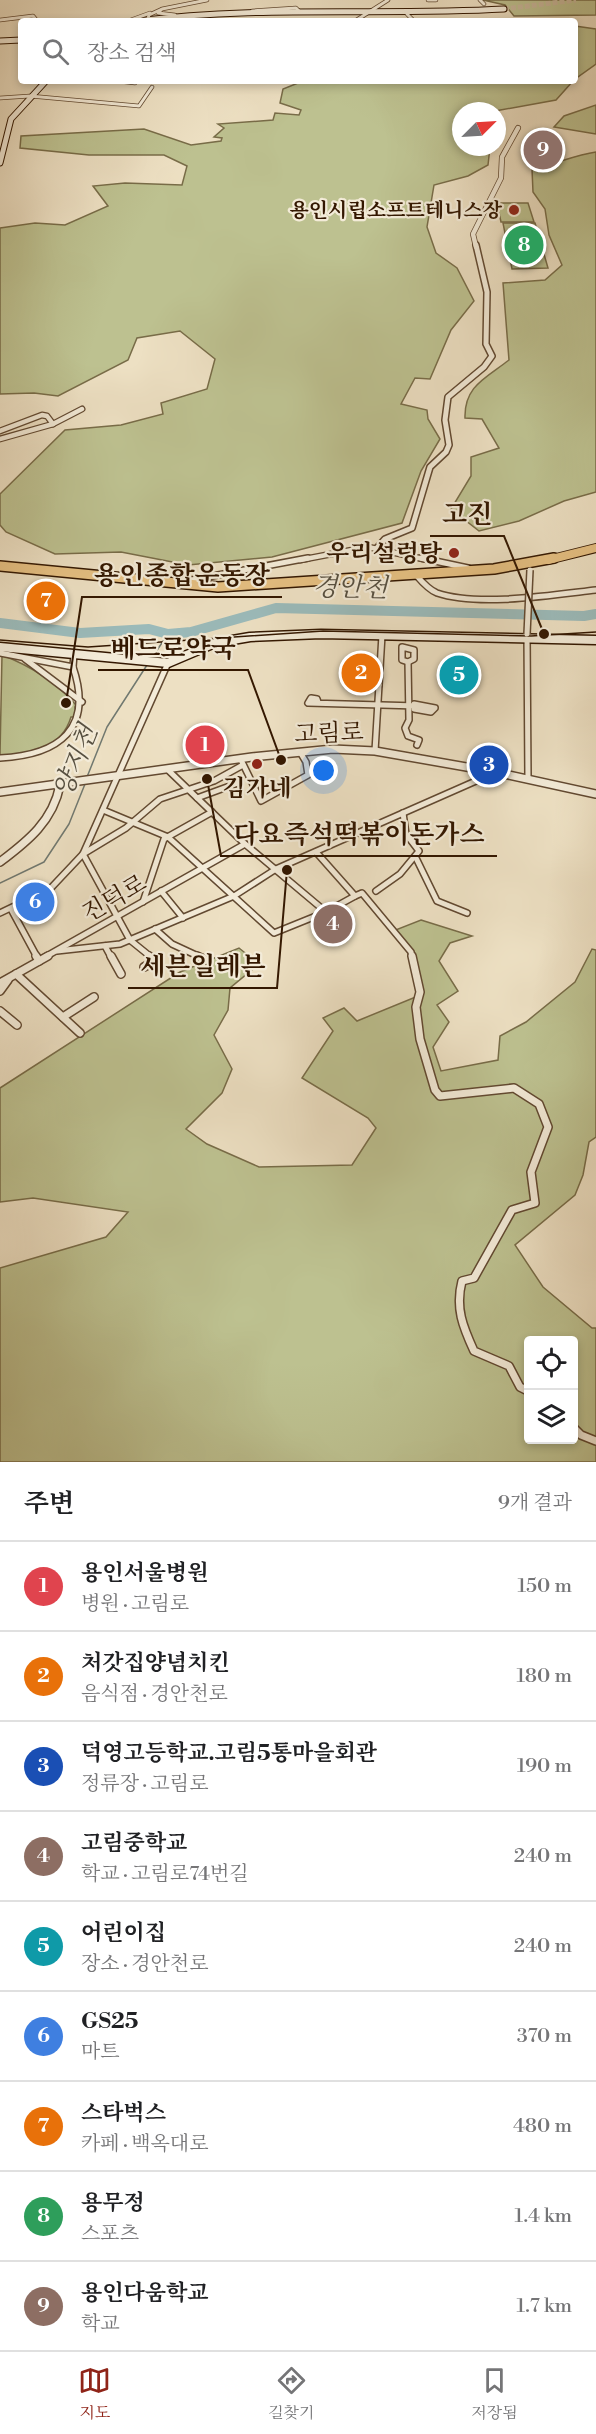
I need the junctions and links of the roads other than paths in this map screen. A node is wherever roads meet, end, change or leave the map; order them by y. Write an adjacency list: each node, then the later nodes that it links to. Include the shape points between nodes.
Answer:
1 (204, 0): 7 (street)
2 (388, 0): 8 (street)
3 (428, 0): 4 (street)
4 (436, 0)
5 (480, 0): 6 (street)
6 (484, 4)
7 (166, 8): 10 (street); 15 (street, via 158,13)
8 (375, 9): 11 (street); 12 (street); 13 (street)
9 (504, 9): 14 (main road)
10 (152, 13): 18 (street); 19 (street)
11 (355, 13): 12 (main road); 15 (main road, via 248,11); 16 (street)
12 (369, 13): 13 (main road); 16 (street)
13 (382, 13): 14 (main road); 16 (street)
14 (407, 14): 21 (street)
15 (175, 15): 20 (main road)
16 (363, 17)
17 (35, 18): 22 (street)
18 (137, 18)
19 (150, 18)
20 (156, 18)
21 (411, 18)
22 (0, 20)
23 (18, 40): 24 (main road)
24 (0, 41)
25 (43, 84): 27 (main road)
26 (152, 87): 27 (street, via 139,106)
27 (30, 96): 28 (street); 30 (main road, via 11,119)
28 (0, 98)
29 (518, 128): 35 (street, via 502,157 501,178 472,234 487,292 486,344 492,356 448,397 445,420 449,445 430,467 412,528 385,539)
30 (0, 164)
31 (82, 409): 32 (street)
32 (53, 424): 33 (street); 33 (street, via 42,415)
33 (5, 433): 34 (street)
34 (0, 439)
35 (377, 548): 37 (street); 41 (street)
36 (596, 548): 39 (main road)
37 (442, 561): 40 (street); 42 (street, via 446,564 444,568)
38 (0, 566): 44 (main road)
39 (529, 567): 40 (main road); 48 (street, bridge)
40 (478, 571): 42 (main road)
41 (233, 573): 44 (street); 45 (street, via 229,583)
42 (426, 574): 43 (main road)
43 (416, 575): 45 (main road); 46 (street, via 438,593 472,596 543,597)
44 (169, 583): 45 (main road)
45 (238, 586)
46 (596, 590)
47 (382, 635): 48 (main road); 55 (main road, via 250,637 215,643); 57 (street)
48 (527, 637): 49 (main road); 72 (street)
49 (596, 640)
50 (0, 647): 52 (main road)
51 (0, 653): 53 (street)
52 (74, 654): 55 (main road); 56 (street)
53 (23, 658): 56 (street); 60 (street)
54 (408, 662): 62 (street)
55 (165, 663): 71 (street)
56 (73, 667): 60 (street, via 81,685)
57 (379, 685): 58 (street); 61 (street)
58 (362, 686)
59 (314, 701): 61 (street)
60 (82, 702): 67 (street, via 77,719 62,742 37,755)
61 (378, 704): 62 (street); 65 (street)
62 (409, 706): 63 (street); 64 (street, via 405,732 418,740)
63 (418, 706)
64 (417, 745)
65 (375, 751): 66 (street, 고림로); 70 (street, 고림로)
66 (300, 752): 68 (street, 고림로); 68 (street, via 308,774 261,801)
67 (0, 758)
68 (242, 761): 69 (street, 고림로); 75 (street, via 214,781)
69 (166, 769): 71 (street, 고림로); 75 (street)
70 (495, 772): 72 (street, 고림로); 81 (street)
71 (117, 776): 74 (street, 고림로); 79 (street)
72 (528, 779): 77 (street, 고림로)
73 (238, 783): 78 (street)
74 (60, 785): 76 (street, 고림로); 88 (street, via 55,811 38,832)
75 (188, 790): 78 (street); 82 (street, via 160,799)
76 (0, 792)
77 (596, 794)
78 (197, 798): 80 (street)
79 (103, 810): 82 (street); 86 (street)
80 (212, 812): 83 (street); 84 (street)
81 (403, 813): 85 (street); 87 (street, via 402,825 409,842 419,851)
82 (132, 823): 83 (street); 86 (street)
83 (168, 837): 89 (street); 95 (street, via 164,839)
84 (245, 844): 89 (street, 진덕로); 90 (street)
85 (316, 852): 90 (street); 94 (street)
86 (83, 854): 96 (street, via 50,889); 100 (street)
87 (416, 858): 92 (street); 99 (street, via 437,901)
88 (0, 862)
89 (203, 868): 91 (street, 진덕로); 93 (street)
90 (276, 869): 93 (street); 97 (street)
91 (161, 891): 95 (street, 진덕로); 101 (street)
92 (376, 891)
93 (234, 896): 97 (street, via 274,933); 101 (street)
94 (355, 896): 97 (street); 119 (street, via 362,893 411,952 420,992 416,1007 420,1040 440,1096 514,1088 539,1104 548,1127 533,1160 529,1182 535,1203 512,1210 474,1278 462,1281 456,1299 460,1320 474,1351 508,1366)
95 (143, 902): 100 (street, 진덕로)
96 (12, 909): 98 (street); 107 (street)
97 (326, 912)
98 (0, 913)
99 (467, 913)
100 (118, 916): 103 (street); 105 (street, 진덕로)
101 (183, 918): 102 (street)
102 (155, 929): 103 (street); 106 (street, via 172,944)
103 (130, 940): 104 (street); 108 (street, via 154,961)
104 (105, 946): 105 (street); 110 (street)
105 (57, 951): 107 (street, 진덕로)
106 (206, 960)
107 (39, 961): 109 (street, 진덕로)
108 (144, 967)
109 (16, 974): 111 (street, 진덕로); 116 (street)
110 (121, 974)
111 (8, 979): 112 (street, 진덕로); 113 (street)
112 (0, 983)
113 (0, 991)
114 (94, 997): 116 (street)
115 (0, 1011): 117 (street)
116 (63, 1017): 118 (street)
117 (17, 1025)
118 (80, 1033)
119 (526, 1390)
120 (578, 1432): 121 (street)
121 (596, 1441)

